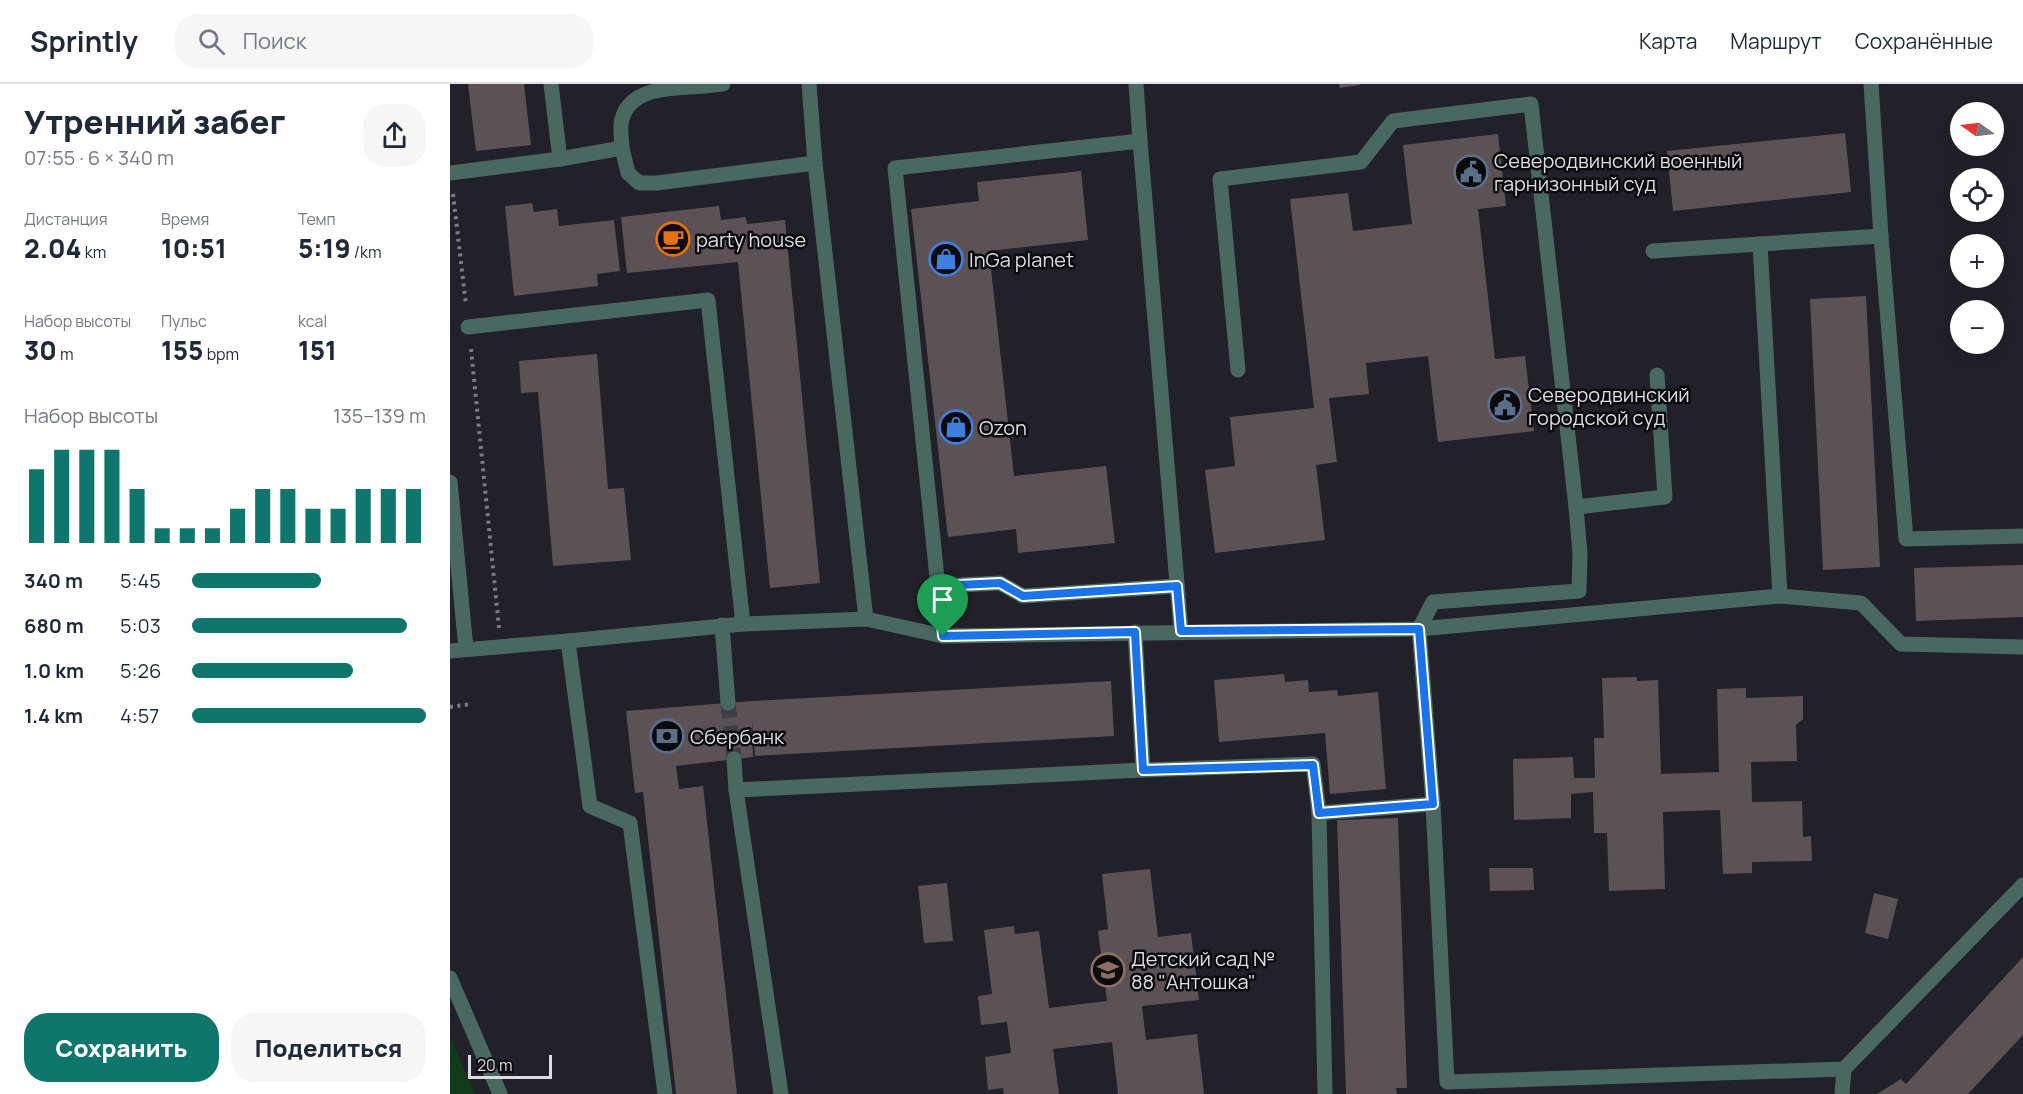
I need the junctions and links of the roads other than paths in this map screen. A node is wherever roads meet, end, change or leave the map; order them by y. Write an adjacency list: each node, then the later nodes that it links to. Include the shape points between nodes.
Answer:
1 (551, 84): 9 (street)
2 (723, 84): 6 (street)
3 (808, 84): 10 (street)
4 (1136, 84): 7 (street)
5 (1871, 84): 12 (street)
6 (704, 85): 8 (street, via 650,92 631,101 621,120)
7 (1140, 141): 21 (street, via 895,168); 22 (street)
8 (622, 148): 9 (street); 10 (street, via 628,173 639,183)
9 (560, 159): 11 (street)
10 (815, 163): 24 (street)
11 (450, 173)
12 (1881, 236): 13 (street); 20 (street, via 1906,539)
13 (1760, 244): 14 (street); 23 (street)
14 (1653, 251)
15 (468, 327): 25 (street, via 708,300)
16 (1238, 370): 19 (street, via 1220,179 1361,162 1393,121 1531,104)
17 (1657, 375): 19 (street, via 1665,497)
18 (450, 482): 33 (street)
19 (1576, 507): 27 (street, via 1579,591 1433,602)
20 (2023, 536)
21 (938, 586): 22 (street, via 1000,583 1023,596); 30 (street)
22 (1177, 586): 28 (street)
23 (1780, 596): 27 (street); 32 (street, via 1861,603 1901,644)
24 (866, 619): 25 (street); 30 (street)
25 (743, 624): 26 (street)
26 (722, 625): 31 (street); 35 (street)
27 (1419, 629): 28 (street); 39 (street)
28 (1181, 631): 29 (street)
29 (1135, 632): 30 (street); 37 (street)
30 (943, 636)
31 (568, 642): 33 (street); 45 (street, via 590,806 630,824)
32 (2023, 647)
33 (466, 649): 34 (street)
34 (450, 651)
35 (728, 703)
36 (734, 759): 38 (street)
37 (1143, 770): 38 (street); 40 (street, via 1313,765)
38 (736, 790): 46 (street)
39 (1433, 804): 40 (street); 43 (street, via 1447,1082)
40 (1319, 813): 47 (street)
41 (2023, 885): 43 (street)
42 (450, 978): 44 (street)
43 (1845, 1069): 48 (street)
44 (500, 1094)
45 (665, 1094)
46 (781, 1094)
47 (1325, 1094)
48 (1842, 1094)

